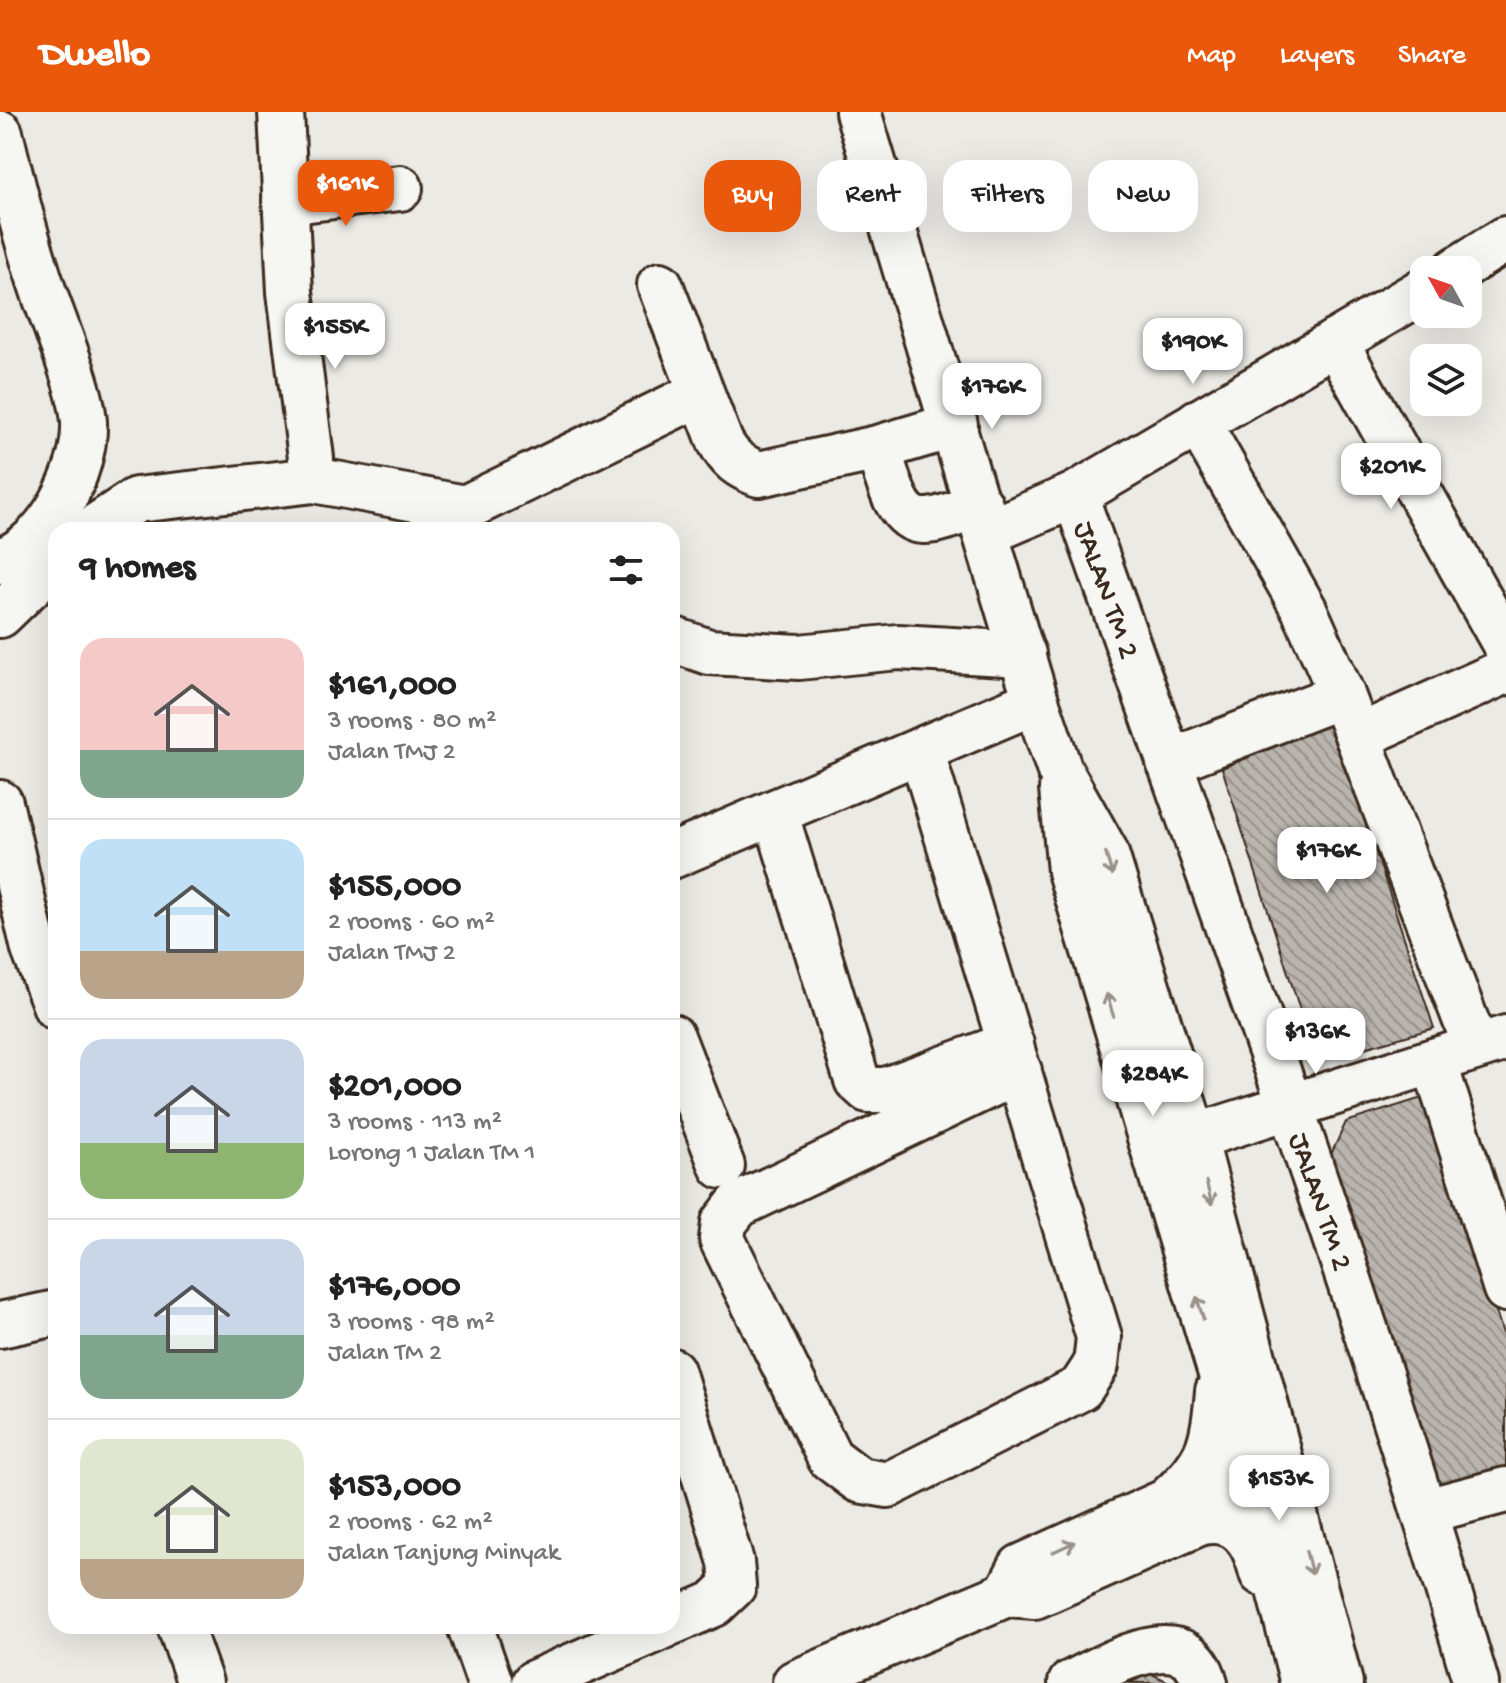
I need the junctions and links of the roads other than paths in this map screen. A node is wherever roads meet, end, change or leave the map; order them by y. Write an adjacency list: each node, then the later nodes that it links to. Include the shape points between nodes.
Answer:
1 (281, 112): 5 (street)
2 (858, 112): 13 (street)
3 (0, 133): 20 (street, via 27,241 84,422 76,470)
4 (400, 188): 5 (street)
5 (285, 202): 15 (street, via 290,292)
6 (1506, 239): 7 (street)
7 (1479, 256)
8 (660, 285): 11 (street)
9 (1410, 298): 10 (street)
10 (1335, 342): 12 (street); 27 (street)
11 (701, 393): 14 (street, via 726,454 759,474); 18 (street)
12 (1198, 422): 16 (street); 30 (street, via 1304,609)
13 (955, 425): 14 (street); 19 (street)
14 (878, 448): 19 (street, via 898,503 914,519)
15 (311, 458)
16 (1075, 495): 19 (street); 34 (street, JALAN TM 2)
17 (139, 515): 18 (street, via 314,480); 21 (street)
18 (467, 519)
19 (984, 519): 28 (street)
20 (50, 522)
21 (117, 522)
22 (48, 524): 23 (street, via 14,556)
23 (0, 561)
24 (48, 569): 25 (street)
25 (0, 615)
26 (680, 642): 28 (street, via 709,652 799,657 898,647)
27 (1506, 646)
28 (1023, 654): 31 (street)
29 (1506, 671): 32 (street)
30 (1342, 695): 32 (street); 34 (street)
31 (1036, 701): 33 (street); 35 (street)
32 (1358, 737): 41 (street)
33 (921, 750): 37 (street); 42 (street)
34 (1169, 762): 45 (street, JALAN TM 2)
35 (1060, 771): 46 (street, one-way to 46, via 1105,851); 51 (street, one-way to 35, via 1070,871)
36 (0, 803): 39 (street)
37 (775, 812): 38 (street); 42 (street, via 857,1080 868,1090 886,1090)
38 (680, 853)
39 (30, 950): 40 (street)
40 (48, 989)
41 (1491, 1043): 44 (street)
42 (1015, 1057): 42 (street, via 1099,1337 1096,1365 1081,1388 888,1485 859,1480 830,1458 722,1239 724,1223 738,1205)
43 (680, 1058): 47 (street)
44 (1434, 1061): 45 (street); 48 (street)
45 (1290, 1107): 46 (street); 57 (street, JALAN TM 2)
46 (1194, 1137): 54 (street, one-way to 54)
47 (722, 1166)
48 (1506, 1289)
49 (48, 1315): 50 (street)
50 (0, 1325)
51 (1220, 1372): 54 (street); 56 (street, via 1213,1444)
52 (680, 1427): 53 (street)
53 (684, 1455): 58 (street, via 731,1562 733,1586 714,1604)
54 (1267, 1475): 56 (street); 62 (street); 69 (street, one-way to 69)
55 (1506, 1490): 57 (street)
56 (1179, 1511): 62 (street, via 1228,1522 1246,1534 1258,1556 1273,1622); 67 (street, via 1021,1567 1007,1594)
57 (1426, 1511): 70 (street, JALAN TM 2)
58 (680, 1619)
59 (183, 1634): 64 (street)
60 (473, 1634): 65 (street)
61 (646, 1634): 66 (street)
62 (1299, 1667)
63 (1195, 1670): 68 (street, via 1168,1647 1149,1649)
64 (200, 1683)
65 (490, 1683)
66 (534, 1683)
67 (795, 1683)
68 (1071, 1683)
69 (1340, 1683)
70 (1476, 1683)

